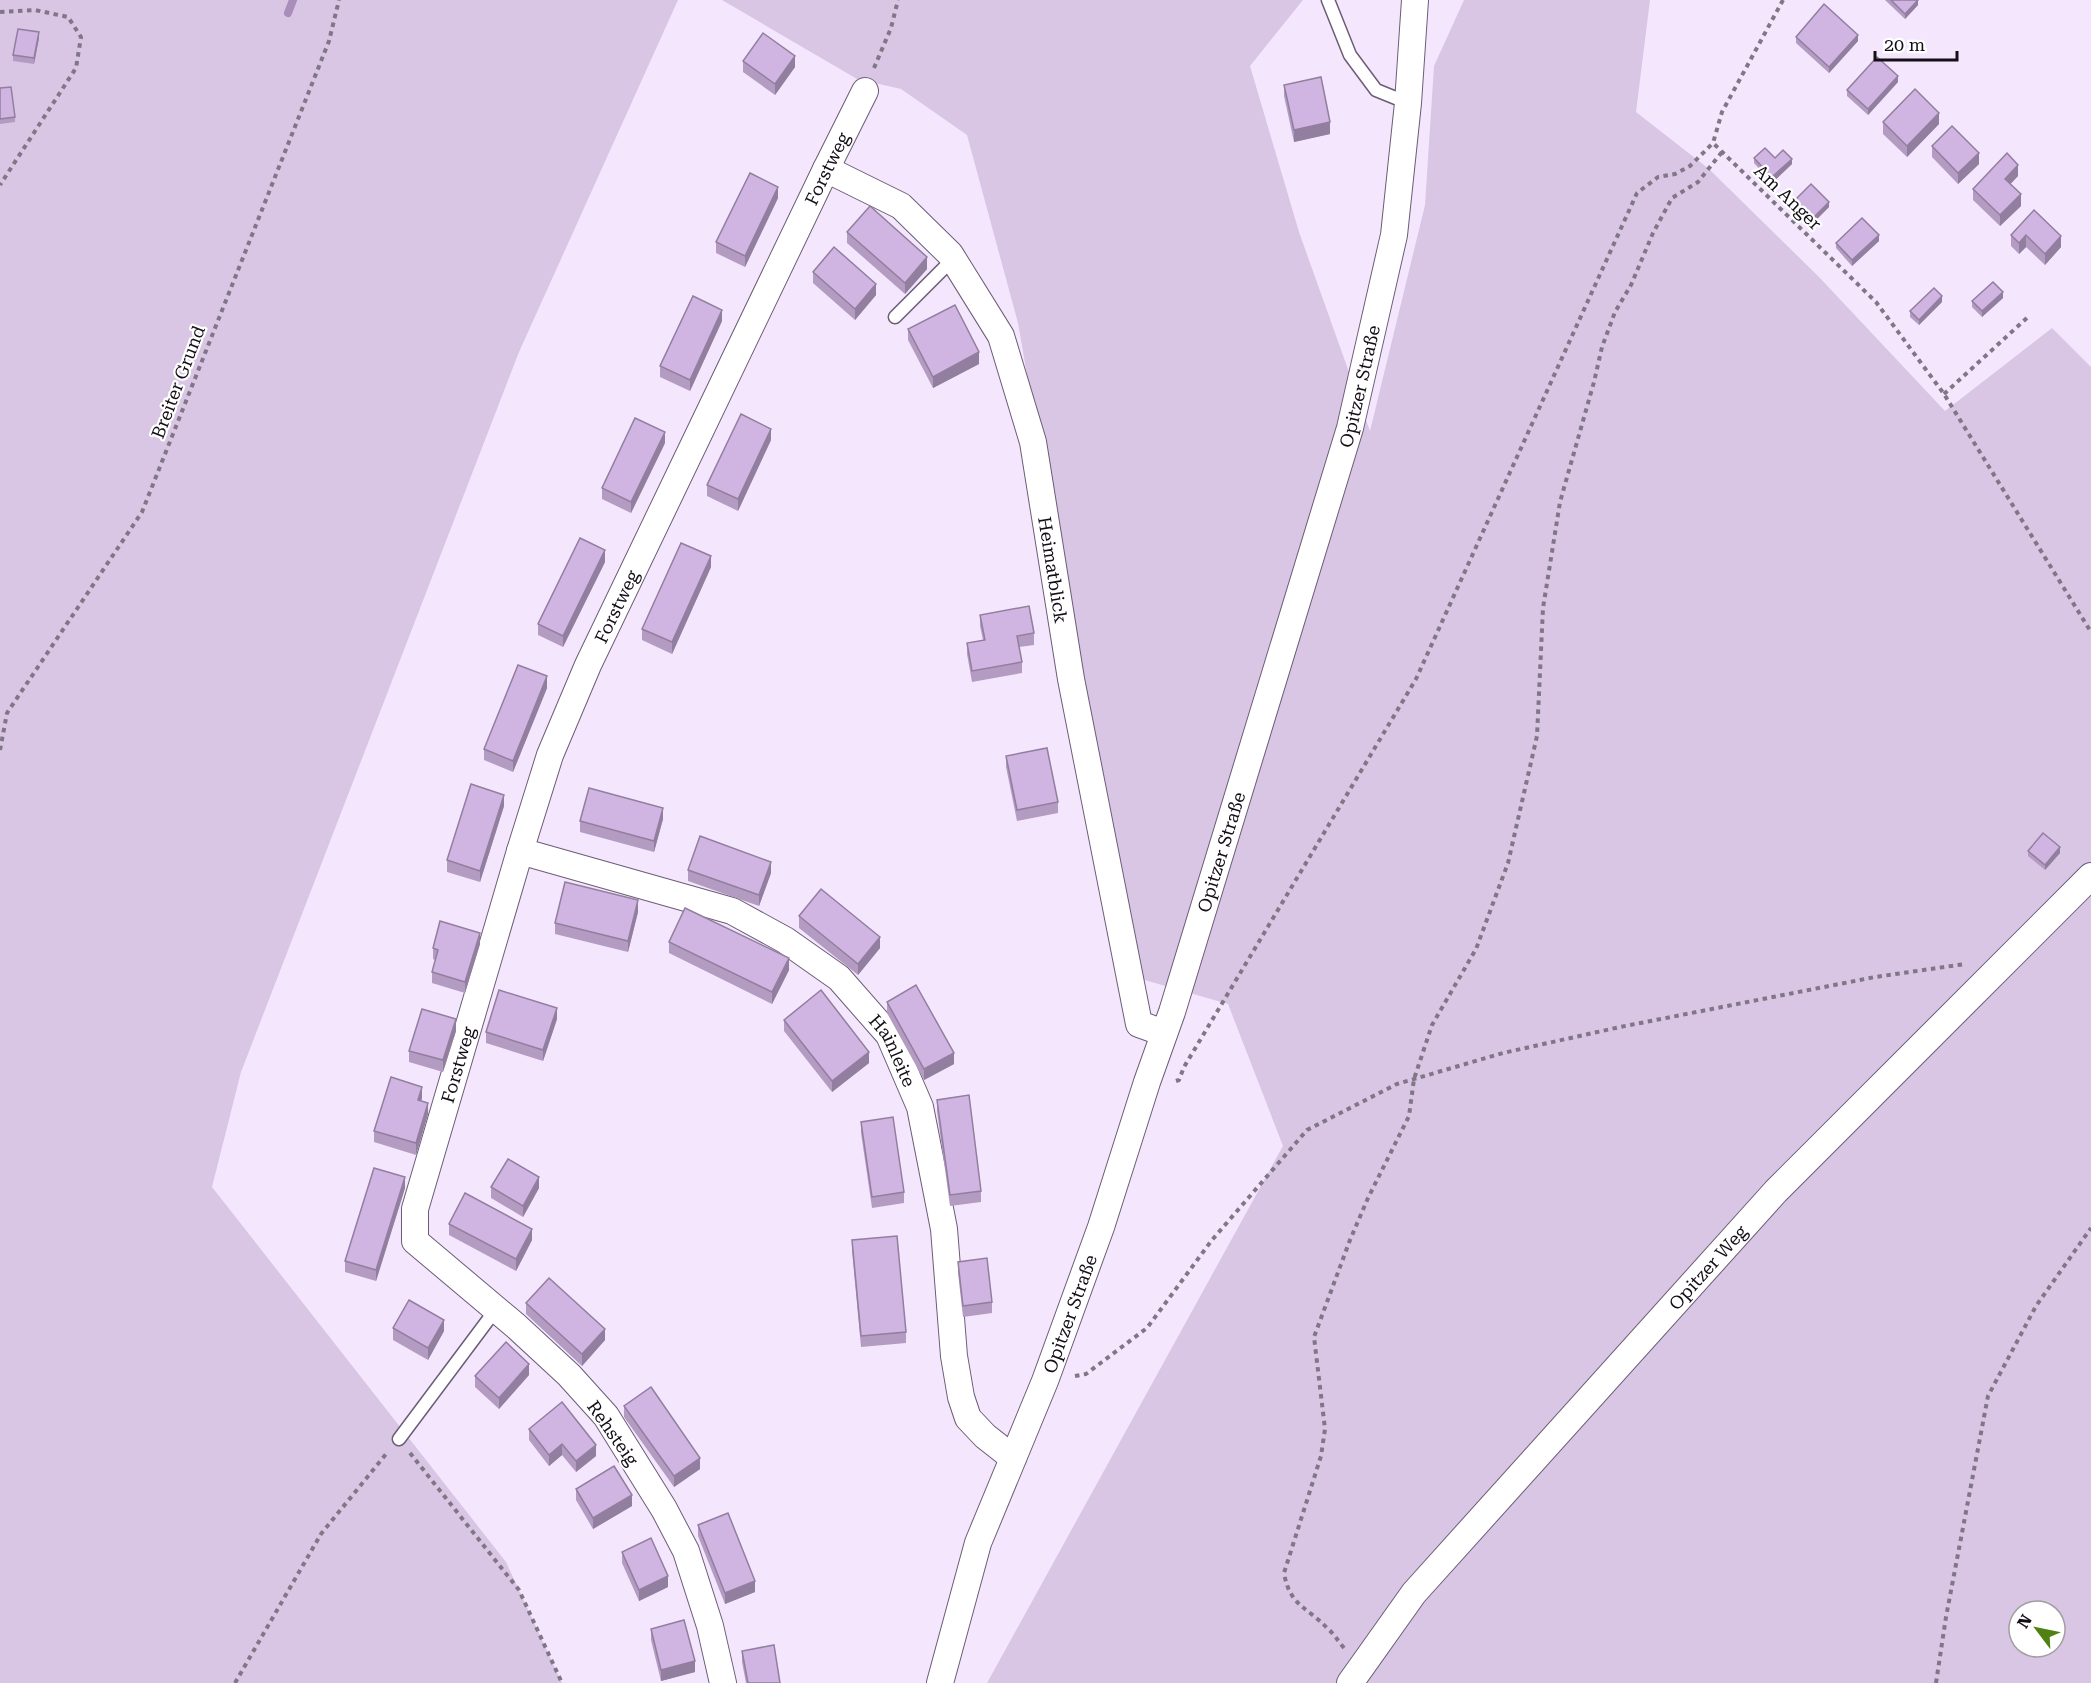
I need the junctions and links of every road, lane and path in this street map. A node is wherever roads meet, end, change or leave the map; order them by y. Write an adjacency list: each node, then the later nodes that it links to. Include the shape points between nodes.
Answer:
1 (339, 0): 18 (path, Breiter Grund, via 329,41 142,512 7,713)
2 (898, 0): 7 (path)
3 (1328, 0): 8 (lane, via 1350,55 1376,90)
4 (1415, 0): 8 (street, Opitzer Straße)
5 (1783, 0): 9 (path, via 1722,112)
6 (0, 12): 12 (path, via 35,10 68,17 81,37 76,68)
7 (865, 91): 11 (street, Forstweg)
8 (1408, 103): 22 (street, Opitzer Straße, via 1394,235 1350,428)
9 (1713, 143): 10 (path, Am Anger); 24 (path, via 1690,166 1658,177 1636,193 1416,679 1179,1080)
10 (1722, 152): 16 (path, Am Anger, via 1876,302); 23 (path, via 1698,182 1672,198 1615,312 1602,347 1560,502 1543,608 1537,735 1508,863 1476,949 1432,1025)
11 (826, 169): 13 (street, Heimatblick, via 901,206); 19 (street, Forstweg, via 588,665 550,755)
12 (0, 185)
13 (953, 259): 14 (lane); 22 (street, Heimatblick, via 1001,336 1033,442 1071,679 1139,1024)
14 (895, 316)
15 (2029, 316): 16 (path)
16 (1944, 394): 17 (path, Am Anger)
17 (2091, 632)
18 (0, 750)
19 (520, 851): 26 (street, Forstweg, via 416,1209); 30 (street, Hainleite, via 732,911 785,940 839,978 889,1035 920,1107 944,1229 961,1397 968,1418)
20 (2091, 876): 21 (street, Opitzer Weg)
21 (2010, 957): 23 (path, via 1732,1003 1503,1053); 31 (street, Opitzer Weg, via 1768,1199 1414,1593)
22 (1164, 1033): 24 (street, Opitzer Straße)
23 (1414, 1079): 28 (path, via 1307,1130 1212,1240 1147,1328 1086,1374); 31 (path, via 1409,1116 1350,1239 1314,1337 1325,1429 1284,1573 1287,1589 1300,1606 1327,1627 1349,1654)
24 (1147, 1082): 28 (street, Opitzer Straße, via 1101,1227)
25 (2091, 1228): 36 (path, via 2036,1306 1989,1396)
26 (416, 1242): 27 (street, Rehsteig)
27 (497, 1308): 29 (lane); 34 (street, Rehsteig, via 569,1375 606,1416 664,1509 686,1551)
28 (1045, 1381): 30 (street, Opitzer Straße)
29 (399, 1439): 32 (path, via 321,1534); 33 (path, via 519,1590)
30 (1013, 1458): 35 (street, Opitzer Straße, via 978,1543)
31 (1354, 1677)
32 (236, 1683)
33 (562, 1683)
34 (723, 1683)
35 (940, 1683)
36 (1936, 1683)

